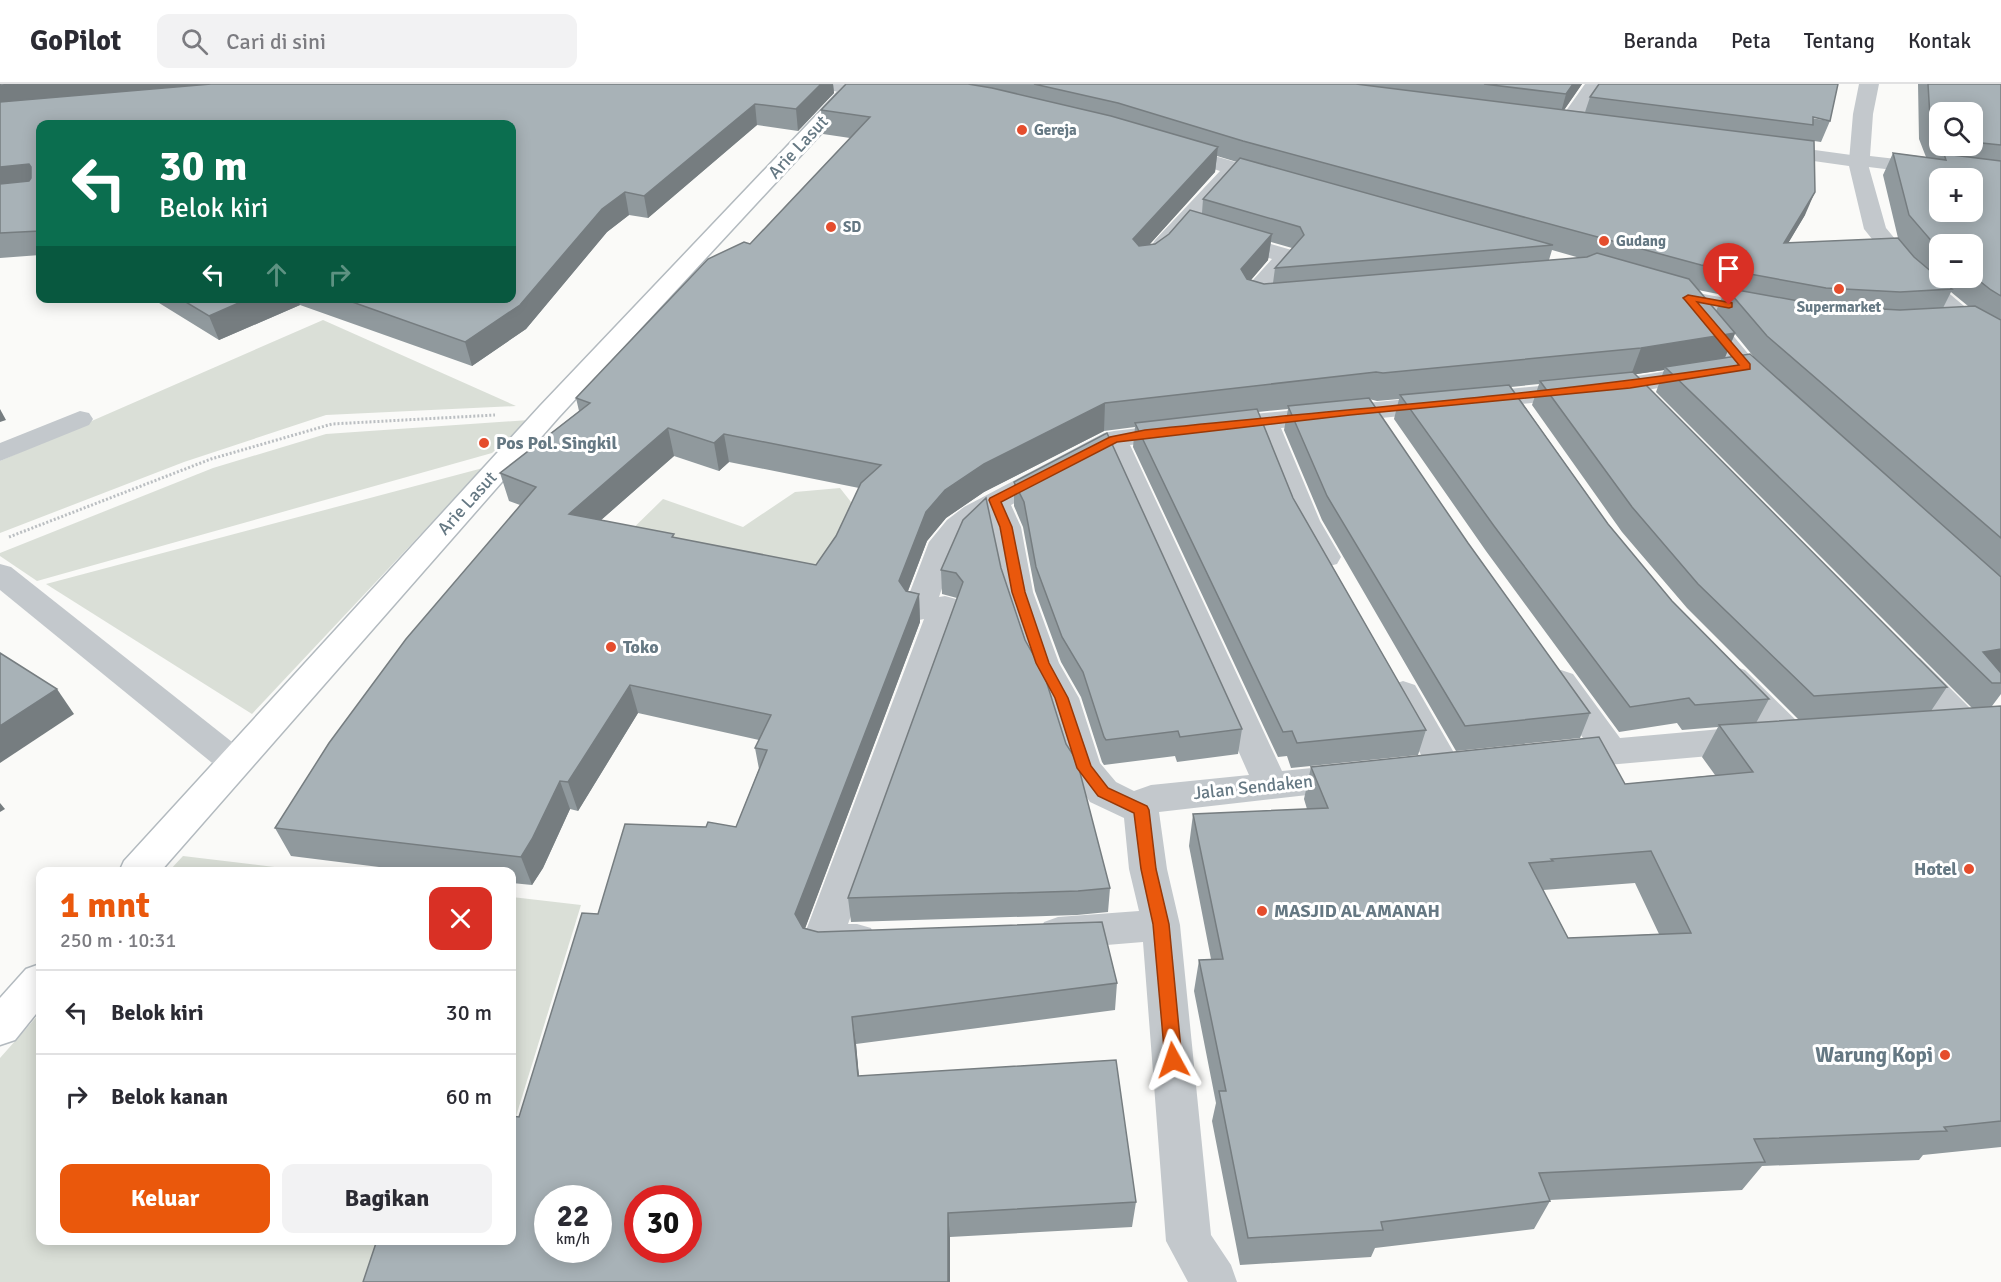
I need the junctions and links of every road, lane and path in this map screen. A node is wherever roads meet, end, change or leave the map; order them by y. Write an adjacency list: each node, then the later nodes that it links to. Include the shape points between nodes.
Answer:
1 (826, 84): 4 (street)
2 (1595, 84): 6 (street)
3 (1869, 84): 10 (street)
4 (862, 87): 29 (main road, Arie Lasut)
5 (1543, 122): 6 (street)
6 (1566, 125): 7 (street)
7 (1590, 128)
8 (1159, 146): 11 (street)
9 (1754, 148): 10 (street)
10 (1859, 161): 12 (street); 20 (street, via 1875,229 1912,274)
11 (1233, 169): 13 (street); 14 (street)
12 (2001, 177)
13 (1296, 186)
14 (1181, 224): 15 (street); 17 (street, via 1287,256 1251,296 1261,301)
15 (1151, 258)
16 (1644, 285): 18 (street)
17 (1296, 298)
18 (1688, 298): 19 (street); 23 (street)
19 (1783, 315)
20 (1967, 321): 21 (street); 22 (street)
21 (1933, 323)
22 (2001, 340)
23 (1746, 367): 24 (street); 26 (street)
24 (1630, 385): 25 (street); 27 (street)
25 (1510, 396): 28 (street); 32 (street)
26 (1789, 406)
27 (1654, 409)
28 (1371, 410): 31 (street); 33 (street)
29 (549, 412): 37 (path, via 332,424 211,459); 51 (main road, Arie Lasut)
30 (80, 419): 35 (street)
31 (1264, 421): 34 (street); 39 (street, via 1305,521)
32 (1530, 425)
33 (1390, 438)
34 (1114, 439): 36 (street); 54 (street)
35 (0, 453)
36 (995, 500): 55 (street, via 1006,527 1018,592 1043,663 1062,698 1084,768 1103,792); 59 (street, via 974,513 944,542 932,608 822,941)
37 (0, 540)
38 (0, 574): 51 (street)
39 (1340, 583)
40 (1892, 650): 45 (street)
41 (1542, 655): 49 (street)
42 (1716, 660): 48 (street)
43 (1387, 665): 53 (street)
44 (2001, 722): 45 (street)
45 (1966, 725): 46 (street)
46 (1919, 728)
47 (1826, 734): 48 (street)
48 (1791, 736): 49 (street)
49 (1611, 751): 50 (street)
50 (1528, 759)
51 (234, 762): 56 (main road, Arie Lasut)
52 (1481, 764): 53 (street, Jalan Sendaken)
53 (1445, 767): 54 (street, Jalan Sendaken)
54 (1271, 785): 55 (street, Jalan Sendaken)
55 (1146, 805): 57 (street, via 1148,869)
56 (141, 867)
57 (1161, 924): 58 (street); 62 (street, via 1189,1241)
58 (1031, 934)
59 (892, 939)
60 (36, 986): 61 (main road)
61 (0, 1027)
62 (1214, 1282)

